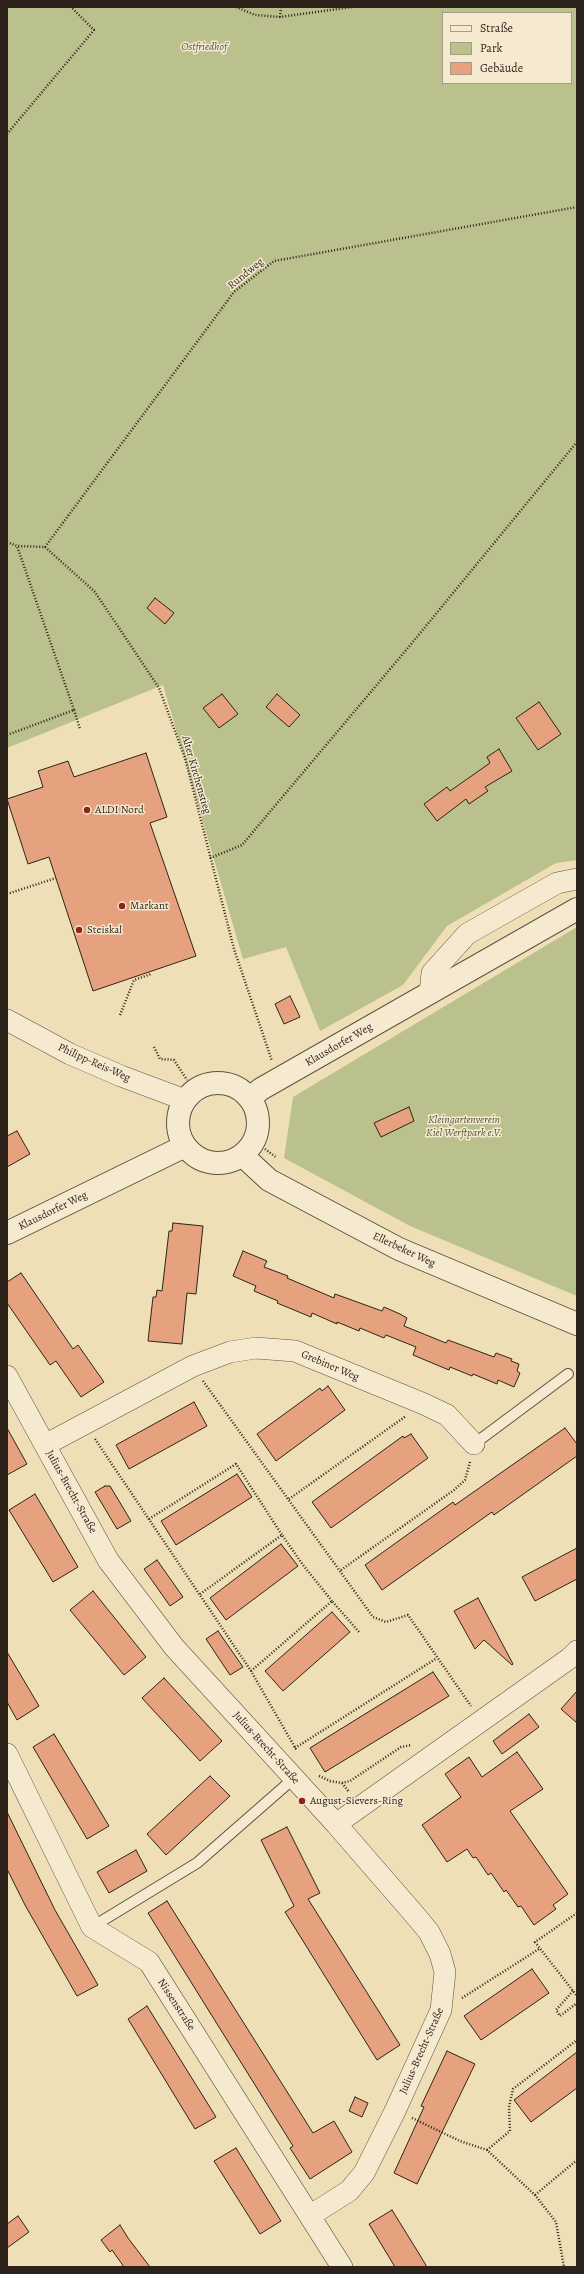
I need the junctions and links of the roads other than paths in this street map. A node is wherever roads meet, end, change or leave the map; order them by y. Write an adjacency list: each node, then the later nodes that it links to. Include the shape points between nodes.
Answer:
1 (577, 880): 3 (street, via 557,883 467,934 432,973)
2 (577, 909): 3 (street, Klausdorfer Weg)
3 (430, 993): 6 (street, Klausdorfer Weg, via 261,1089)
4 (7, 1020): 5 (street, Philipp-Reis-Weg, via 70,1054 121,1076)
5 (189, 1095): 6 (street, via 213,1082 234,1085); 7 (street, via 179,1111 177,1123 179,1135)
6 (250, 1098): 8 (street, via 257,1112 258,1123)
7 (185, 1146): 8 (street, via 196,1157 211,1162 227,1162); 9 (street, Klausdorfer Weg)
8 (247, 1150): 10 (street, Ellerbeker Weg, via 269,1180 399,1250)
9 (7, 1233)
10 (577, 1324)
11 (568, 1374): 13 (lane)
12 (7, 1376): 14 (street, Julius-Brecht-Straße)
13 (474, 1444): 14 (street, Grebiner Weg, via 447,1415 424,1404 295,1351 256,1348 230,1352 193,1366)
14 (45, 1445): 17 (street, Julius-Brecht-Straße, via 108,1560 174,1647)
15 (577, 1651): 18 (street)
16 (7, 1754): 19 (street)
17 (293, 1779): 18 (street, Julius-Brecht-Straße); 19 (lane, via 197,1862)
18 (336, 1824): 20 (street, Julius-Brecht-Straße, via 429,1932 440,1954 445,1972 441,2010 364,2173 349,2191)
19 (92, 1927): 20 (street, Nissenstraße, via 149,1962)
20 (311, 2215): 21 (street, Nissenstraße)
21 (342, 2267)

